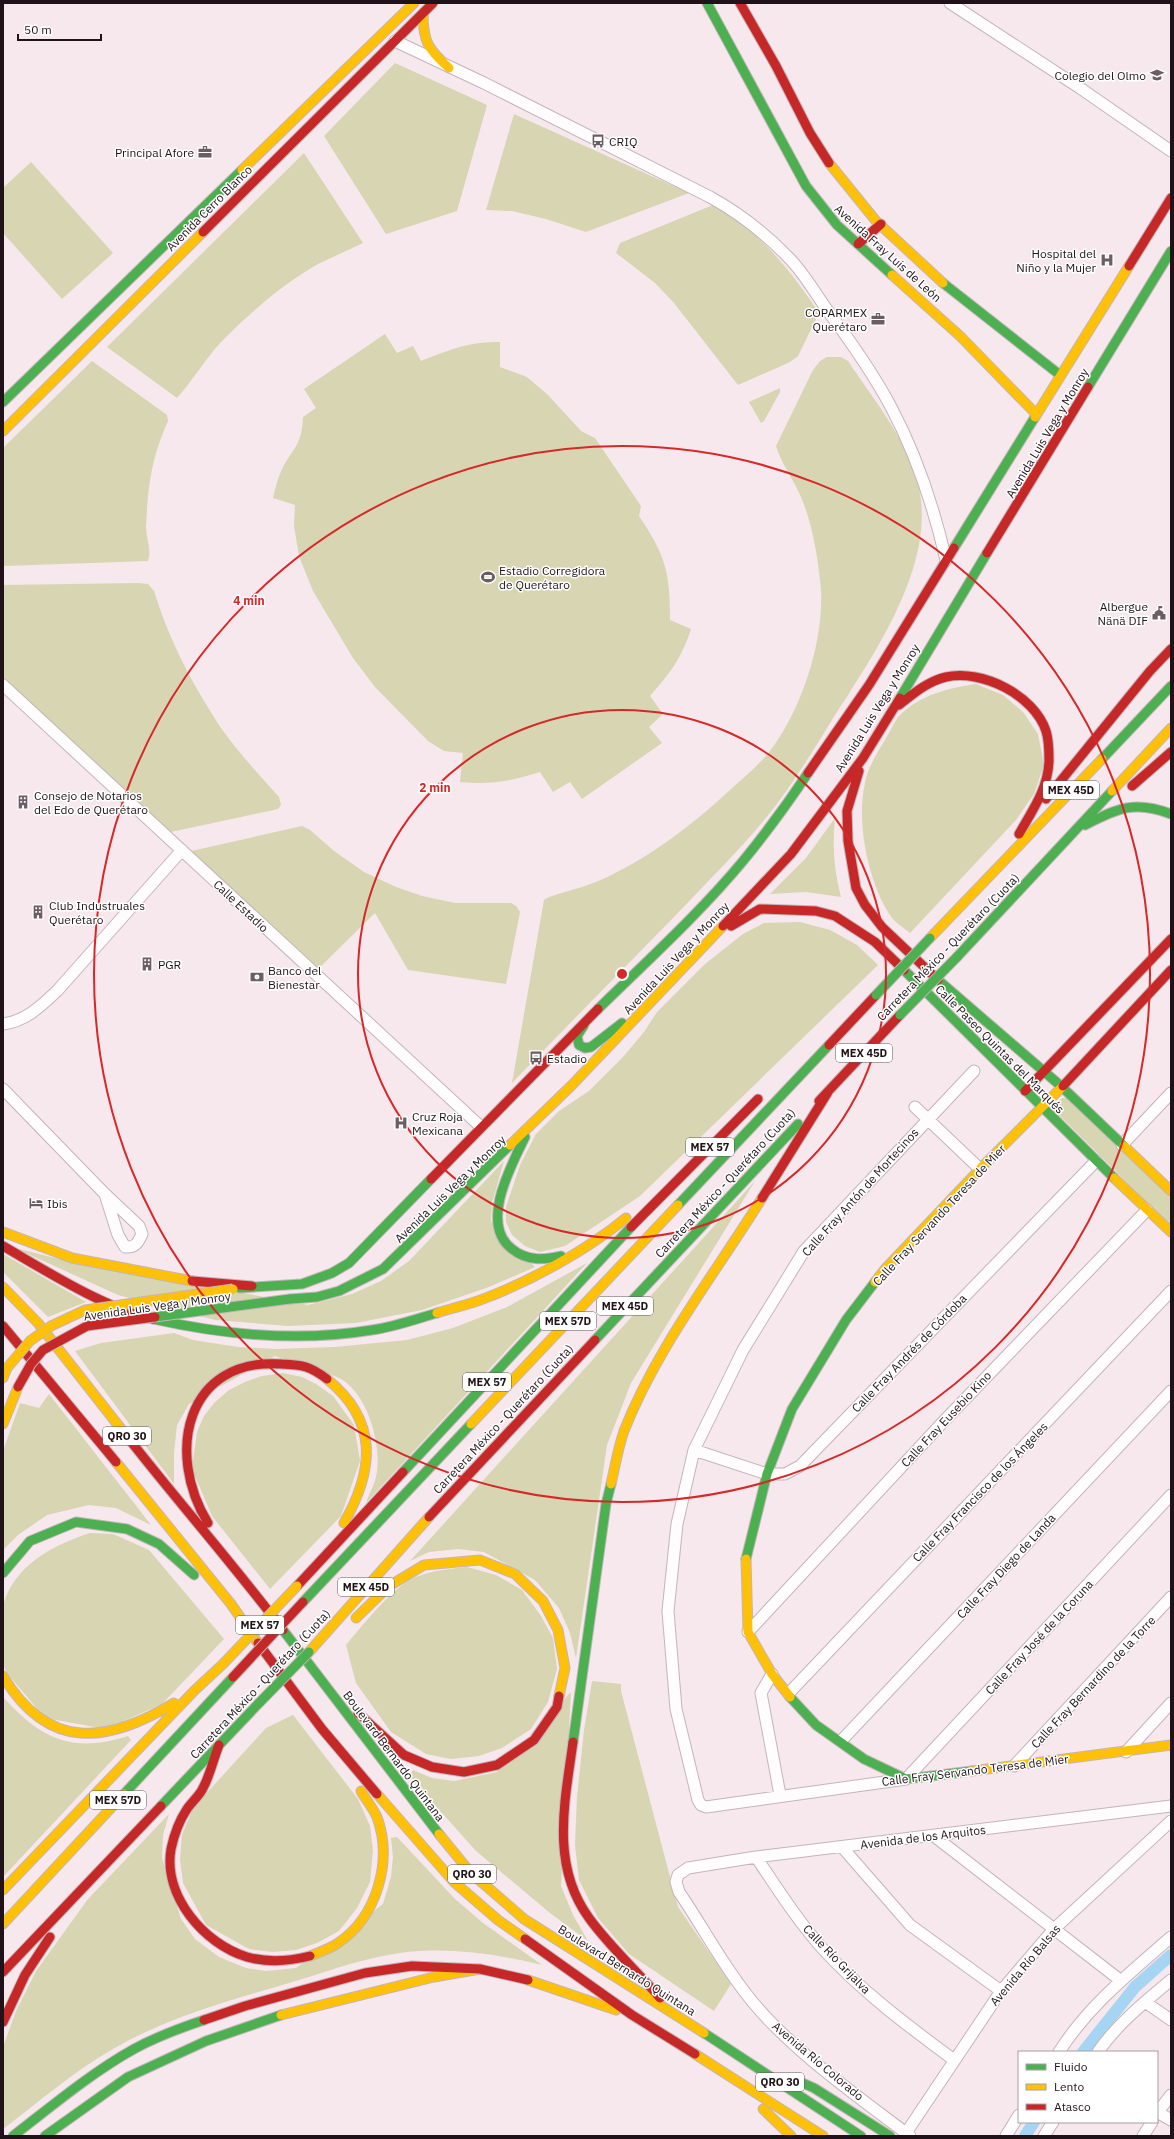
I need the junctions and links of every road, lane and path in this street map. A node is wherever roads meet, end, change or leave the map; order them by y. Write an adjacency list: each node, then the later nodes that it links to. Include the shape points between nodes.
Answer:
1 (414, 3): 15 (main road, Avenida Cerro Blanco)
2 (434, 3): 6 (main road, Avenida Cerro Blanco)
3 (707, 3): 12 (main road, Avenida Fray Luis de León, via 806,186 821,208)
4 (740, 3): 11 (main road, Avenida Fray Luis de León, via 826,158 854,195)
5 (950, 3): 9 (street)
6 (423, 13): 7 (main road, Avenida Cerro Blanco); 8 (main road, via 422,35 425,44)
7 (395, 40): 8 (street); 17 (main road, Avenida Cerro Blanco)
8 (449, 68): 18 (street, via 484,83 735,211 789,258 849,338 891,406 929,499)
9 (1171, 151)
10 (1170, 200): 14 (main road, Avenida Luis Vega y Monroy)
11 (881, 224): 12 (main road); 14 (main road, Avenida Fray Luis de León, via 928,270)
12 (858, 244): 16 (main road, Avenida Fray Luis de León, via 874,261 949,325)
13 (1171, 251): 22 (main road, Avenida Luis Vega y Monroy)
14 (1060, 375): 16 (main road, Avenida Luis Vega y Monroy)
15 (3, 402)
16 (1036, 414): 18 (main road, Avenida Luis Vega y Monroy)
17 (3, 431)
18 (946, 560): 36 (main road, Avenida Luis Vega y Monroy, via 869,685 781,813 742,862 699,909)
19 (1171, 649): 29 (main road, via 1150,671)
20 (3, 685): 30 (street, Calle Estadio)
21 (1171, 686): 31 (main road, Carretera México - Querétaro (Cuota) / MEX 45D)
22 (891, 710): 25 (main road, Avenida Luis Vega y Monroy); 29 (main road, via 933,681 961,675 979,676 998,683 1033,711 1046,730 1048,772 1042,791)
23 (1171, 728): 27 (main road, Carretera México - Querétaro (Cuota) / MEX 45D)
24 (1171, 752): 27 (main road, via 1122,795)
25 (863, 758): 33 (main road, Avenida Luis Vega y Monroy, via 791,854); 41 (main road, Calle Paseo Quintas del Marqués, via 848,811 848,841 856,888 865,906 882,927 952,993)
26 (1171, 814): 28 (main road, via 1141,805 1121,807)
27 (1083, 821): 28 (main road, Carretera México - Querétaro (Cuota) / MEX 45D)
28 (1074, 830): 45 (main road, Carretera México - Querétaro (Cuota) / MEX 45D, bridge)
29 (1019, 834): 31 (main road)
30 (182, 850): 37 (street, via 57,991 23,1018); 51 (street, Calle Estadio)
31 (972, 894): 38 (main road, Carretera México - Querétaro (Cuota) / MEX 45D, bridge)
32 (1171, 939): 41 (main road)
33 (710, 940): 35 (main road, Avenida Luis Vega y Monroy); 44 (main road, Calle Paseo Quintas del Marqués, via 760,909 790,909 835,916 875,942)
34 (1171, 970): 42 (main road, Calle Fray Servando Teresa de Mier)
35 (657, 998): 36 (main road, via 591,1047 584,1048 577,1042 578,1032); 52 (main road, Avenida Luis Vega y Monroy)
36 (596, 1010): 51 (main road, Avenida Luis Vega y Monroy)
37 (3, 1024)
38 (832, 1040): 39 (main road, Carretera México - Querétaro (Cuota)); 99 (main road, Carretera México - Querétaro (Cuota) / MEX 57D, bridge)
39 (794, 1068)
40 (974, 1071): 50 (street, Calle Fray Antón de Mortecinos)
41 (1044, 1072): 42 (main road, Calle Paseo Quintas del Marqués); 44 (main road)
42 (1062, 1087): 49 (main road, Calle Fray Servando Teresa de Mier); 53 (main road, Calle Paseo Quintas del Marqués)
43 (3, 1089): 57 (street)
44 (1025, 1091): 49 (main road, Calle Paseo Quintas del Marqués)
45 (828, 1092): 82 (main road, Carretera México - Querétaro (Cuota) / MEX 45D, via 445,1499); 117 (main road, via 685,1316 647,1381 624,1432 606,1504 562,1822 564,1854 571,1884 585,1915)
46 (764, 1093): 58 (main road, MEX 57)
47 (1171, 1093): 53 (street)
48 (915, 1107): 50 (street)
49 (1042, 1107): 54 (main road, Calle Paseo Quintas del Marqués); 55 (main road, Calle Fray Servando Teresa de Mier)
50 (928, 1118): 55 (street); 71 (street, Calle Fray Antón de Mortecinos, via 804,1251 743,1350)
51 (480, 1126): 64 (main road, Avenida Luis Vega y Monroy, via 350,1263 328,1276 302,1284)
52 (528, 1130): 63 (main road, via 511,1168 497,1218 497,1227 502,1239 522,1256 540,1261); 70 (main road, Avenida Luis Vega y Monroy, bridge, via 383,1269 361,1283 336,1294 87,1326 43,1350 31,1364 18,1387)
53 (1122, 1145): 56 (main road, Calle Paseo Quintas del Marqués)
54 (1096, 1161): 59 (main road, Calle Paseo Quintas del Marqués); 72 (street, Calle Fray Andrés de Córdoba, via 800,1466 785,1474)
55 (980, 1169): 72 (main road, Calle Fray Servando Teresa de Mier, via 885,1269 846,1320 792,1409)
56 (1171, 1192)
57 (105, 1194)
58 (656, 1200): 63 (main road, via 632,1213 609,1232); 74 (main road, MEX 57)
59 (1147, 1210): 61 (main road, Calle Paseo Quintas del Marqués); 80 (street, Calle Fray Eusebio Kino, via 943,1422)
60 (3, 1232): 64 (main road, via 72,1258 191,1281)
61 (1171, 1232)
62 (3, 1246): 63 (main road, via 64,1282 138,1315 193,1328 285,1336 325,1336 373,1330 416,1319 483,1299 536,1275)
63 (570, 1254)
64 (252, 1286): 68 (main road, Avenida Luis Vega y Monroy, bridge, via 85,1310 30,1341 7,1368)
65 (3, 1287): 76 (main road, Boulevard Bernardo Quintana / QRO 30, via 38,1323 179,1503)
66 (1171, 1291): 87 (street, Calle Fray Francisco de los Ángeles)
67 (3, 1326): 78 (main road, QRO 30)
68 (3, 1378)
69 (1171, 1391): 90 (street, Calle Fray Diego de Landa)
70 (3, 1424)
71 (694, 1450): 72 (street, Calle Fray Andrés de Córdoba); 97 (street, Calle Fray Antón de Mortecinos, via 677,1524 668,1611 676,1709)
72 (767, 1474): 80 (main road, Calle Fray Servando Teresa de Mier, via 746,1556)
73 (1171, 1495): 95 (street, Calle Fray José de la Coruna)
74 (319, 1563): 76 (main road, via 358,1501 365,1475 369,1443 355,1407 330,1380 303,1365 263,1363 222,1376 201,1399 188,1425 184,1455 189,1487 199,1510); 86 (main road, MEX 57, bridge)
75 (3, 1574): 78 (main road, via 30,1541 76,1522 127,1529 159,1544)
76 (250, 1586): 85 (main road, Boulevard Bernardo Quintana / QRO 30)
77 (1171, 1597): 94 (street, Calle Fray Bernardino de la Torre)
78 (230, 1604): 89 (main road, QRO 30)
79 (347, 1626): 85 (main road, via 389,1586 424,1565 480,1560 514,1574 546,1606 558,1630 565,1668 557,1707 534,1740 497,1765 464,1772 432,1767 404,1754)
80 (748, 1632): 83 (main road, Calle Fray Servando Teresa de Mier)
81 (337, 1636): 82 (main road)
82 (309, 1652): 91 (main road, Carretera México - Querétaro (Cuota) / MEX 57D, bridge)
83 (772, 1674): 87 (main road, Calle Fray Servando Teresa de Mier); 96 (street, via 761,1694)
84 (3, 1676): 86 (main road, via 25,1709 54,1728 87,1734 114,1731 139,1721)
85 (322, 1680): 117 (main road, Boulevard Bernardo Quintana / QRO 30, via 416,1806 470,1872 524,1919)
86 (195, 1690): 107 (main road, MEX 57)
87 (789, 1693): 90 (main road, Calle Fray Servando Teresa de Mier, via 800,1711)
88 (1171, 1703): 93 (street)
89 (322, 1729): 91 (main road, via 375,1812 383,1845 383,1876 375,1903 361,1925 343,1942 320,1954 293,1961 268,1962 245,1957 223,1946 200,1929 181,1904 170,1864 173,1842 181,1819 207,1781); 118 (main road, QRO 30, via 454,1882 498,1920)
90 (841, 1741): 95 (main road, Calle Fray Servando Teresa de Mier, via 864,1759)
91 (219, 1745): 101 (main road, Carretera México - Querétaro (Cuota) / MEX 57D)
92 (1171, 1745): 93 (main road, Calle Fray Servando Teresa de Mier)
93 (1126, 1752): 94 (main road, Calle Fray Servando Teresa de Mier)
94 (1014, 1766): 95 (main road, Calle Fray Servando Teresa de Mier)
95 (906, 1779): 96 (street, Calle Fray Servando Teresa de Mier)
96 (780, 1796): 97 (street, Calle Fray Servando Teresa de Mier, via 706,1807)
97 (701, 1805)
98 (1171, 1806): 102 (street, Avenida de los Arquitos)
99 (101, 1819): 104 (main road, via 81,1830); 108 (main road, Carretera México - Querétaro (Cuota) / MEX 57D)
100 (1171, 1821): 109 (street, Avenida Río Balsas)
101 (136, 1833): 112 (main road, Carretera México - Querétaro (Cuota) / MEX 57D); 120 (main road, via 122,1854 82,1896 42,1948 25,1975)
102 (934, 1836): 103 (street, Avenida de los Arquitos); 109 (street)
103 (842, 1847): 105 (street, Avenida de los Arquitos); 115 (street, via 910,1925)
104 (53, 1856)
105 (756, 1857): 106 (street, Avenida de los Arquitos, via 688,1868); 124 (street, Calle Río Grijalva, via 791,1910 822,1948 900,2020)
106 (678, 1875): 133 (street, Avenida Río Colorado, via 676,1882 679,1892 744,1991 781,2032)
107 (3, 1890)
108 (3, 1924)
109 (1054, 1929): 113 (street); 115 (street, Avenida Río Balsas)
110 (1171, 1937): 113 (street)
111 (480, 1969): 118 (main road, via 539,1982); 134 (main road, via 412,1966 365,1973 245,2006 172,2030 109,2065); 135 (main road, via 434,1977 283,2014 206,2040 128,2077)
112 (3, 1972)
113 (1120, 1980): 121 (street, via 1074,2029)
114 (1171, 1980): 116 (street)
115 (1001, 1991): 124 (street, Avenida Río Balsas)
116 (1145, 2002): 119 (street); 122 (street, via 1105,2041)
117 (673, 2013): 123 (main road, Boulevard Bernardo Quintana / QRO 30)
118 (632, 2015): 125 (main road, QRO 30)
119 (1171, 2020)
120 (3, 2022)
121 (1060, 2051)
122 (1099, 2051)
123 (744, 2058): 138 (main road, Boulevard Bernardo Quintana / QRO 30); 139 (main road, via 814,2088)
124 (954, 2060): 133 (street, Avenida Río Balsas)
125 (729, 2076): 136 (main road); 137 (main road, QRO 30)
126 (1171, 2096): 127 (street)
127 (1158, 2112)
128 (1158, 2114): 130 (street)
129 (1018, 2117): 140 (street)
130 (1171, 2120)
131 (1052, 2123): 141 (street)
132 (1151, 2123): 142 (street)
133 (908, 2134)
134 (13, 2136)
135 (45, 2136)
136 (791, 2136)
137 (823, 2136)
138 (861, 2136)
139 (890, 2136)
140 (1006, 2136)
141 (1044, 2136)
142 (1143, 2136)

